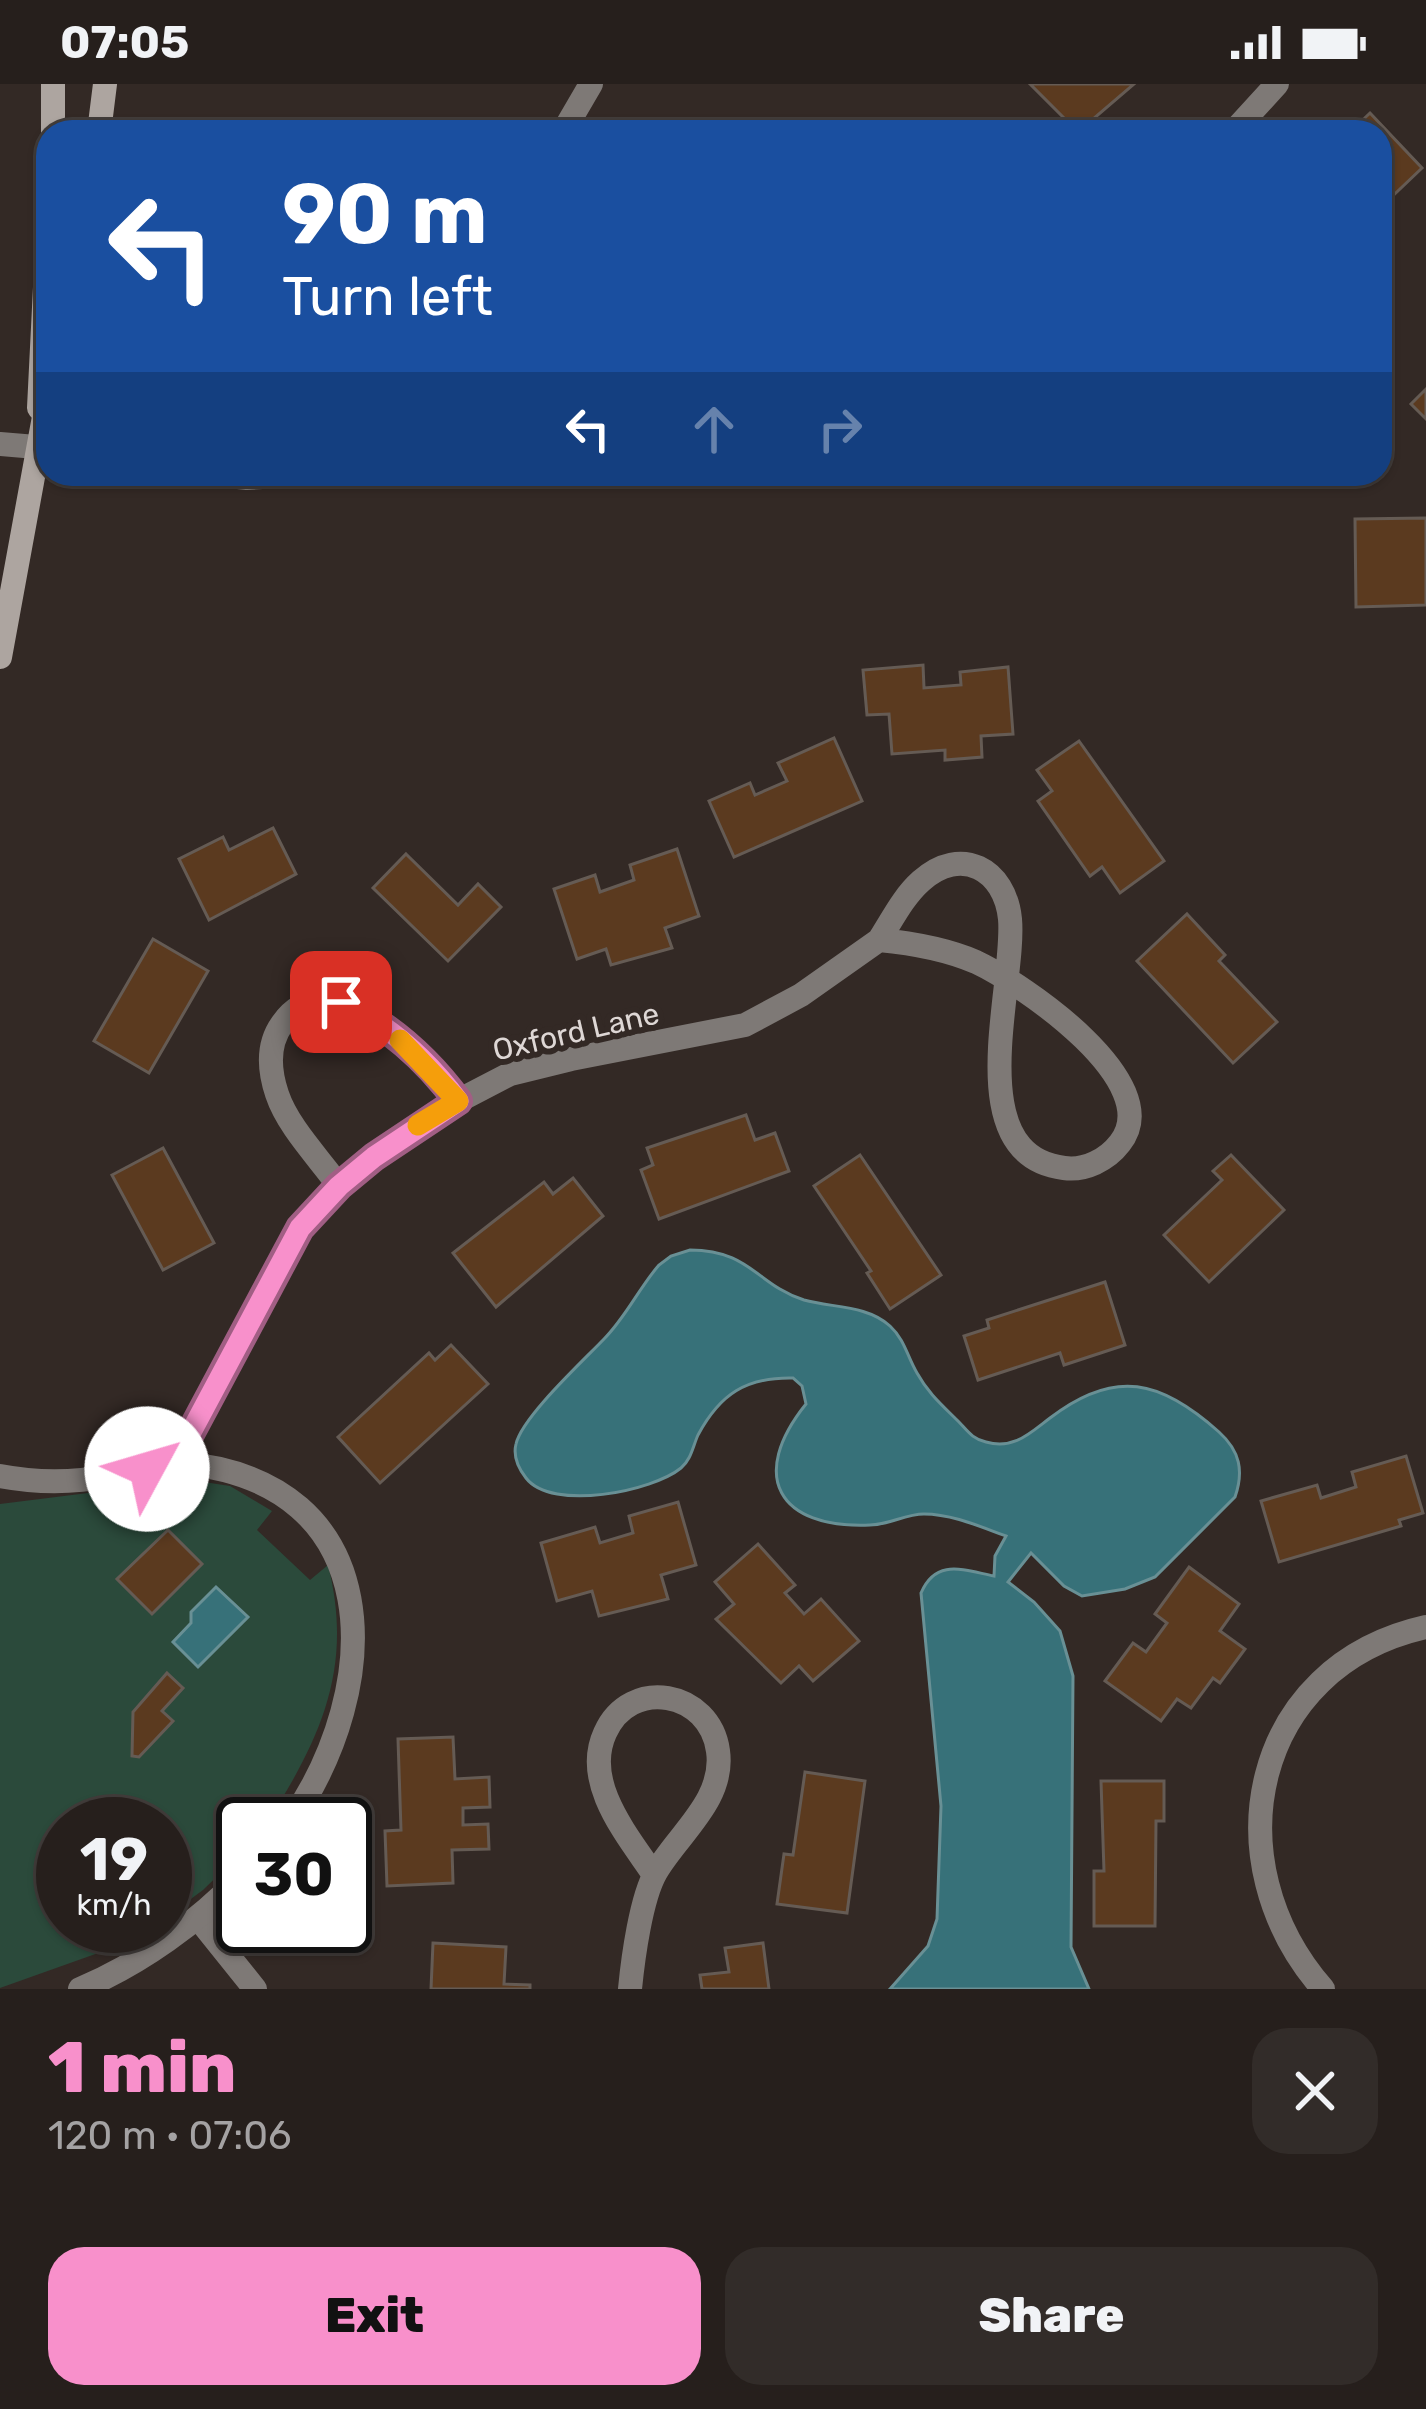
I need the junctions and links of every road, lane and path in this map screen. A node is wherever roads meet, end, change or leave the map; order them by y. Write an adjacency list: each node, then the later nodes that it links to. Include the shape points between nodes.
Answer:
1 (53, 84): 5 (street)
2 (105, 84): 6 (street)
3 (591, 84): 7 (street)
4 (1277, 84): 8 (street)
5 (52, 120)
6 (100, 120)
7 (569, 120)
8 (1244, 120)
9 (0, 444): 10 (street)
10 (36, 447)
11 (36, 481): 12 (street)
12 (0, 657)
13 (879, 940): 14 (street, via 948,952); 14 (street, Oxford Lane, via 923,879 972,863 988,870 1007,902); 15 (street, Oxford Lane, via 745,1024 550,1064)
14 (1004, 980): 14 (street, via 1001,1093 1012,1135 1041,1162 1095,1163 1129,1127 1127,1092 1096,1050)
15 (458, 1101): 16 (street, Oxford Lane); 16 (street, via 379,1020 341,1002 308,1004 288,1016 271,1039 279,1100)
16 (339, 1186): 17 (street, Oxford Lane, via 283,1255)
17 (175, 1462): 18 (street, via 50,1483); 20 (street, via 242,1473 285,1496 315,1520 344,1571 352,1626 346,1704)
18 (0, 1476)
19 (1426, 1627): 27 (street, via 1360,1649 1328,1672 1303,1699 1263,1788 1260,1859 1282,1926)
20 (305, 1797)
21 (654, 1875): 21 (street, via 711,1795 719,1770 707,1724 673,1697 634,1702 612,1720 598,1765 617,1819); 26 (street)
22 (216, 1901): 23 (street)
23 (198, 1918): 24 (street); 25 (street)
24 (80, 1989)
25 (255, 1989)
26 (630, 1989)
27 (1323, 1989)

